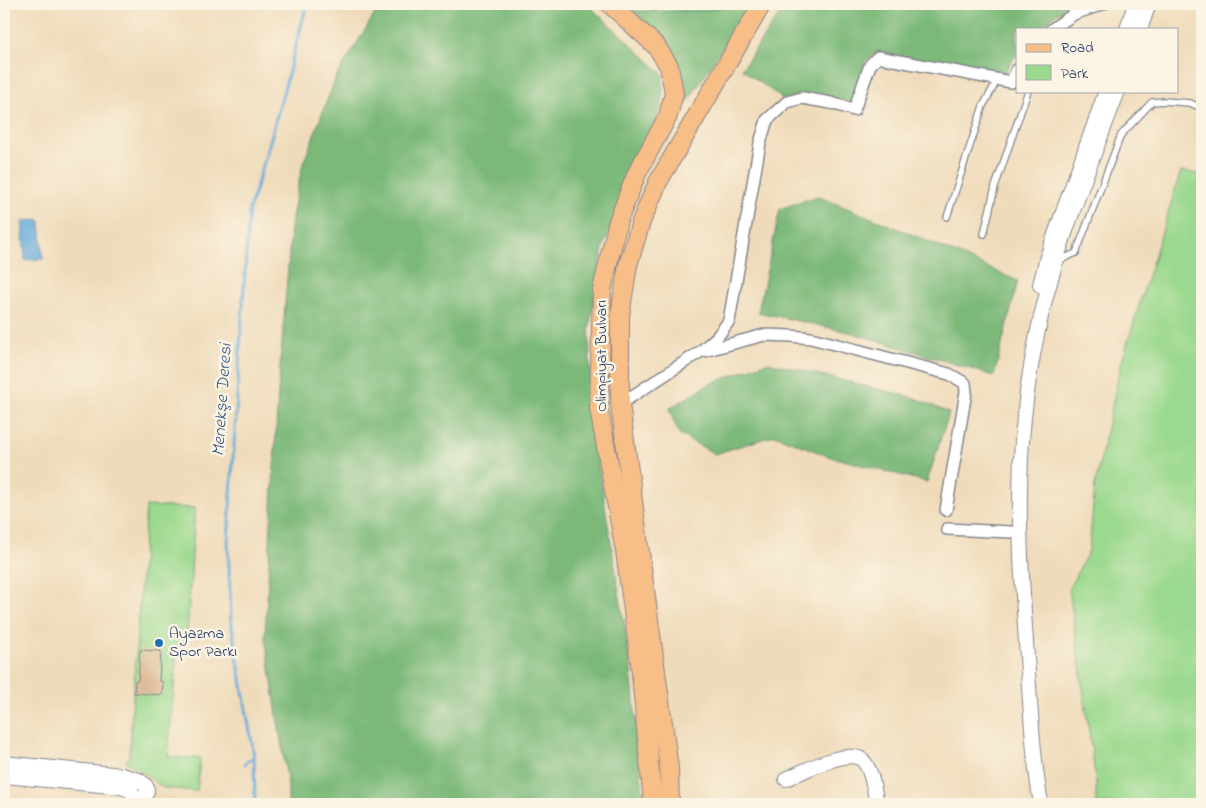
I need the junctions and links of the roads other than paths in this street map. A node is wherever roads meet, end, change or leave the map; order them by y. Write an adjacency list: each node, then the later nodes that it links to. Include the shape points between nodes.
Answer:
1 (610, 4): 29 (main road, Olimpiyat Bulvarı, via 656,46 669,66 674,93 668,116 636,173 618,221 602,290 599,409 638,645)
2 (762, 4): 19 (main road, Olimpiyat Bulvarı, via 658,182 641,222 628,265 620,315)
3 (1103, 4): 6 (street, via 1074,14)
4 (1135, 4): 7 (street)
5 (1149, 4): 8 (street)
6 (1053, 28)
7 (1127, 28)
8 (1140, 28)
9 (1016, 72): 10 (street, via 1011,82)
10 (998, 79): 15 (lane, via 983,106); 18 (street, via 878,57 870,65 854,110 802,98 787,102 767,120 760,143 729,321)
11 (1028, 92): 16 (lane, via 995,187)
12 (1106, 92): 22 (street, via 1047,257 1035,305 1014,430)
13 (1118, 92): 17 (street)
14 (1202, 108): 17 (lane, via 1190,103 1152,102 1121,135 1076,253)
15 (947, 217)
16 (984, 234)
17 (1056, 261): 34 (street, via 1037,334 1028,388 1020,495 1028,672)
18 (700, 352): 19 (street); 20 (street, via 764,336 811,338 958,378 965,383 965,399)
19 (620, 404): 24 (main road, Olimpiyat Bulvarı)
20 (946, 510)
21 (947, 529): 22 (street)
22 (1011, 532): 33 (street, via 1024,743)
23 (4, 763): 27 (street, via 122,775)
24 (669, 768): 30 (main road, Olimpiyat Bulvarı); 31 (main road)
25 (4, 776): 27 (street, via 122,787)
26 (786, 779): 32 (street, via 842,757 859,757 871,776)
27 (138, 792): 28 (street, via 152,797)
28 (152, 804)
29 (653, 804)
30 (670, 804)
31 (678, 804)
32 (877, 804)
33 (1031, 804)
34 (1041, 804)

